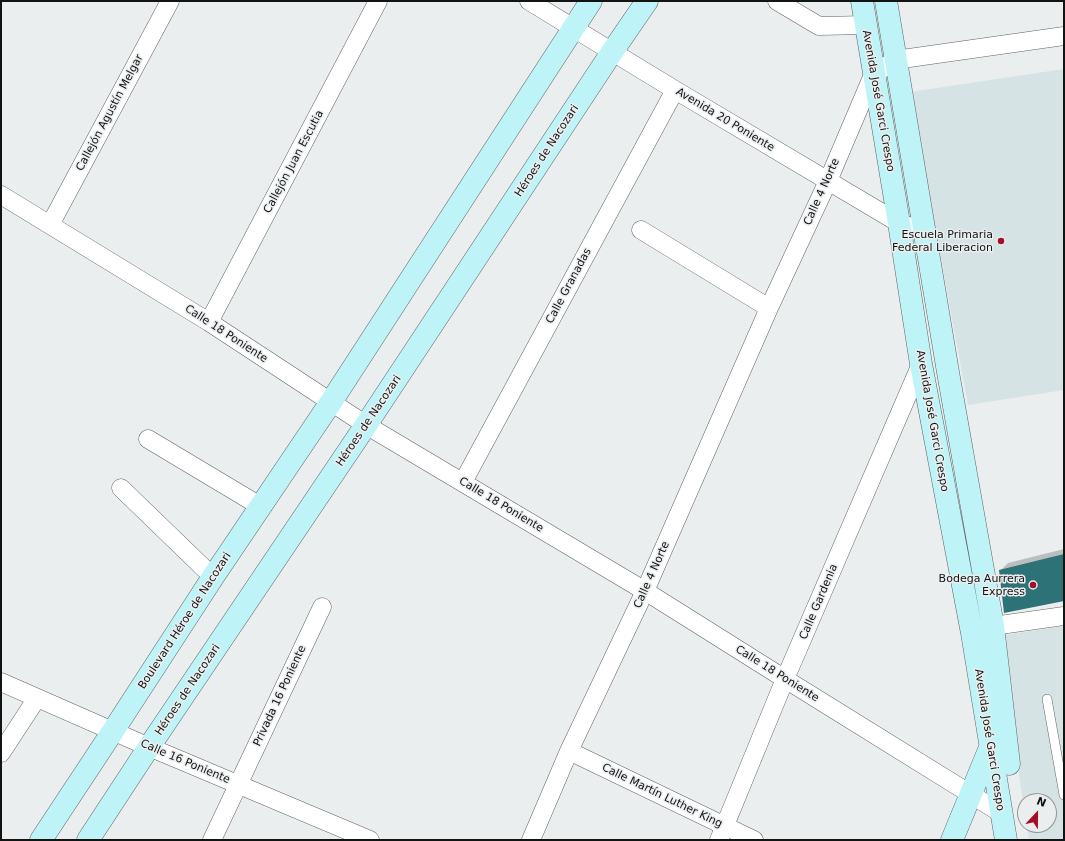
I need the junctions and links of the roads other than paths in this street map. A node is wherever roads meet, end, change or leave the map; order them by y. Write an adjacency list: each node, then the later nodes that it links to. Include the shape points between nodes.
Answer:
1 (170, 1): 19 (street, Callejón Agustín Melgar)
2 (378, 1): 23 (street, Callejón Juan Escutia)
3 (529, 1): 10 (street, Avenida 20 Poniente)
4 (590, 1): 10 (main road)
5 (647, 1): 12 (main road, Héroes de Nacozari)
6 (777, 1): 9 (street, via 819,26)
7 (862, 1): 9 (main road, Avenida José Garci Crespo)
8 (886, 1): 13 (main road, Avenida José Garci Crespo)
9 (866, 25): 14 (main road, Avenida José Garci Crespo)
10 (573, 28): 12 (street, Avenida 20 Poniente); 25 (main road)
11 (1064, 36): 13 (street)
12 (612, 52): 15 (street, Avenida 20 Poniente); 26 (main road, Héroes de Nacozari)
13 (895, 60): 14 (street); 21 (main road, Avenida José Garci Crespo)
14 (873, 75): 16 (street, Calle 4 Norte); 18 (main road, Avenida José Garci Crespo)
15 (675, 90): 16 (street, Avenida 20 Poniente); 28 (street, Calle Granadas)
16 (828, 181): 18 (street, Avenida 20 Poniente); 22 (street, Calle 4 Norte)
17 (1, 195): 19 (street, Calle 18 Poniente)
18 (899, 223): 21 (street, Avenida 20 Poniente); 24 (main road, Avenida José Garci Crespo)
19 (50, 225): 23 (street, Calle 18 Poniente)
20 (641, 230): 22 (street)
21 (925, 231): 35 (main road, Avenida José Garci Crespo)
22 (769, 308): 32 (street, Calle 4 Norte)
23 (210, 322): 25 (street, Calle 18 Poniente)
24 (921, 364): 36 (main road, Avenida José Garci Crespo); 37 (street, Calle Gardenia)
25 (331, 402): 26 (street, Calle 18 Poniente); 30 (main road, Boulevard Héroe de Nacozari)
26 (366, 425): 28 (street, Calle 18 Poniente); 43 (main road, Héroes de Nacozari)
27 (148, 438): 30 (street)
28 (463, 482): 32 (street, Calle 18 Poniente)
29 (121, 488): 31 (street)
30 (260, 506): 31 (main road, Boulevard Héroe de Nacozari)
31 (213, 577): 41 (main road, Boulevard Héroe de Nacozari)
32 (645, 591): 37 (street, Calle 18 Poniente); 44 (street, Calle 4 Norte)
33 (322, 607): 46 (street, Privada 16 Poniente)
34 (1064, 616): 35 (street)
35 (993, 626): 36 (street); 42 (main road, Avenida José Garci Crespo)
36 (972, 633): 42 (main road, Avenida José Garci Crespo)
37 (785, 679): 47 (street, Calle 18 Poniente); 50 (street, Calle Gardenia)
38 (1, 682): 39 (street, Calle 16 Poniente)
39 (37, 698): 41 (street, Calle 16 Poniente); 45 (street)
40 (1048, 699): 48 (lane)
41 (113, 731): 43 (street, Calle 16 Poniente); 51 (main road, Boulevard Héroe de Nacozari)
42 (998, 743): 47 (main road); 49 (main road, Avenida José Garci Crespo); 59 (main road, Avenida José Garci Crespo)
43 (149, 747): 46 (street, Calle 16 Poniente); 52 (main road, Héroes de Nacozari)
44 (569, 751): 50 (street, Calle Martín Luther King); 55 (street, Calle 4 Norte)
45 (1, 753)
46 (238, 785): 53 (street, Privada 16 Poniente); 54 (street, Calle 16 Poniente)
47 (970, 795): 49 (street, Calle 18 Poniente); 57 (main road)
48 (1064, 795)
49 (1001, 813): 58 (main road, Avenida José Garci Crespo)
50 (722, 833): 56 (street, Calle Martín Luther King)
51 (41, 840)
52 (88, 840)
53 (212, 840)
54 (370, 840)
55 (531, 840)
56 (754, 840)
57 (952, 840)
58 (1006, 840)
59 (1020, 840)

